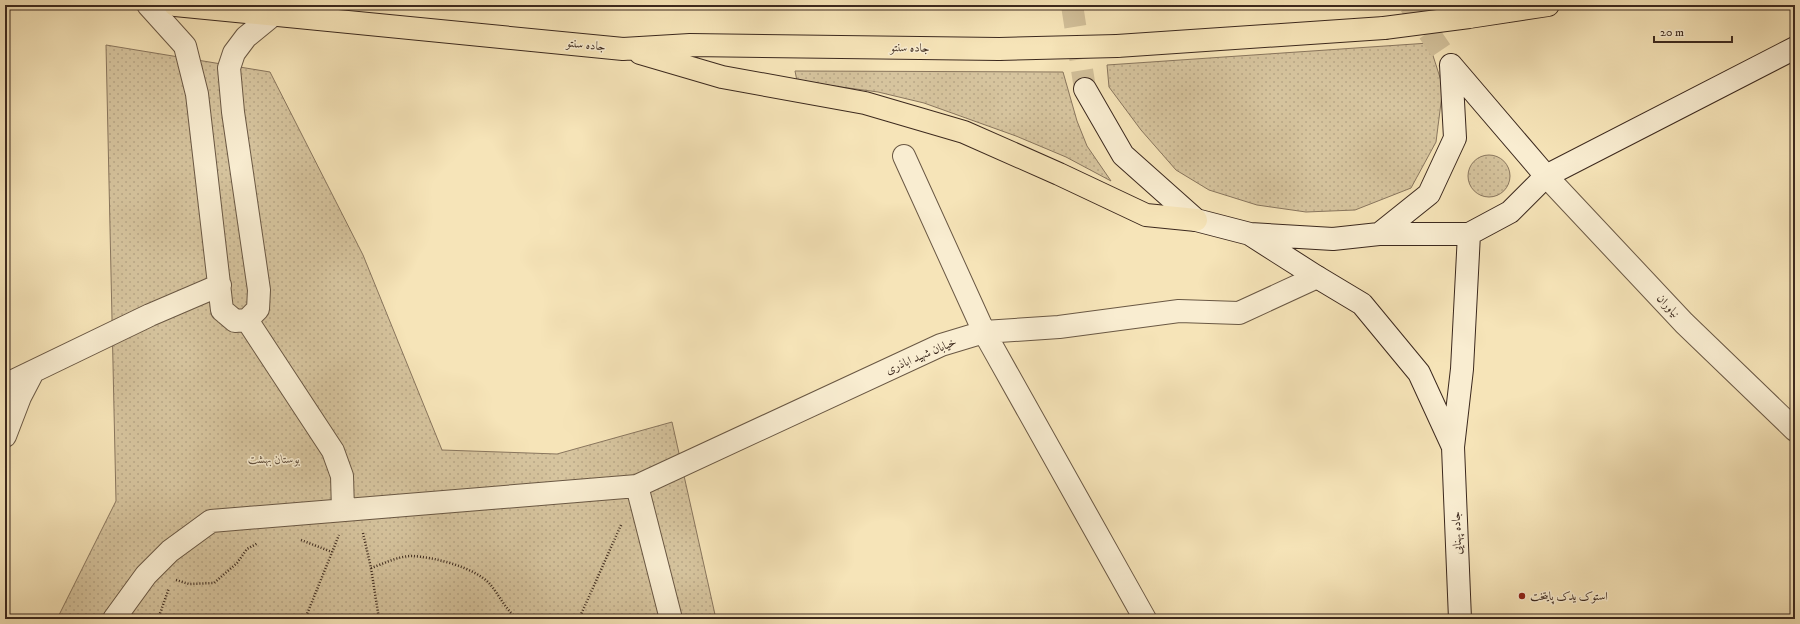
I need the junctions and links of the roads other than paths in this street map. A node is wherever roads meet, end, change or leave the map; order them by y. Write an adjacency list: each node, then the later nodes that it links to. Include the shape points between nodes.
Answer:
1 (148, 5): 15 (street, via 185,46 197,94)
2 (175, 5): 4 (main road, جاده سنتو)
3 (1548, 5): 6 (main road, جاده سنتو, bridge, via 1384,28 1117,46 999,49 690,46)
4 (273, 14): 6 (main road, جاده سنتو); 16 (street, via 246,37 234,53 229,68 259,290 258,309)
5 (1795, 48): 9 (street)
6 (623, 49): 10 (main road, via 722,78 865,103 964,132 1146,215)
7 (1085, 89): 10 (street, via 1123,154)
8 (904, 156): 17 (street)
9 (1546, 176): 12 (street, نیاوران, via 1451,65 1454,138 1428,194); 13 (street, via 1510,212); 20 (street, نیاوران, via 1684,323)
10 (1196, 220): 11 (street)
11 (1250, 234): 12 (street, via 1334,239); 14 (street)
12 (1379, 234): 13 (street)
13 (1469, 234): 22 (street, via 1462,370)
14 (1317, 277): 17 (street, خیابان شهید اباذری, via 1239,313 1179,311 1060,327); 22 (street, via 1362,304 1420,373)
15 (220, 285): 16 (street, via 222,310 235,321); 18 (street, via 150,315)
16 (247, 320): 24 (street, via 333,451 342,476)
17 (984, 332): 23 (street, خیابان شهید اباذری, via 941,345); 27 (street)
18 (33, 372): 19 (street); 21 (street)
19 (5, 385)
20 (1795, 430)
21 (5, 436)
22 (1453, 446): 28 (street, جاده پهنایی)
23 (637, 486): 24 (street); 26 (street)
24 (342, 519): 25 (street, via 211,521 170,551 155,566)
25 (114, 619)
26 (671, 619)
27 (1145, 619)
28 (1460, 619)

